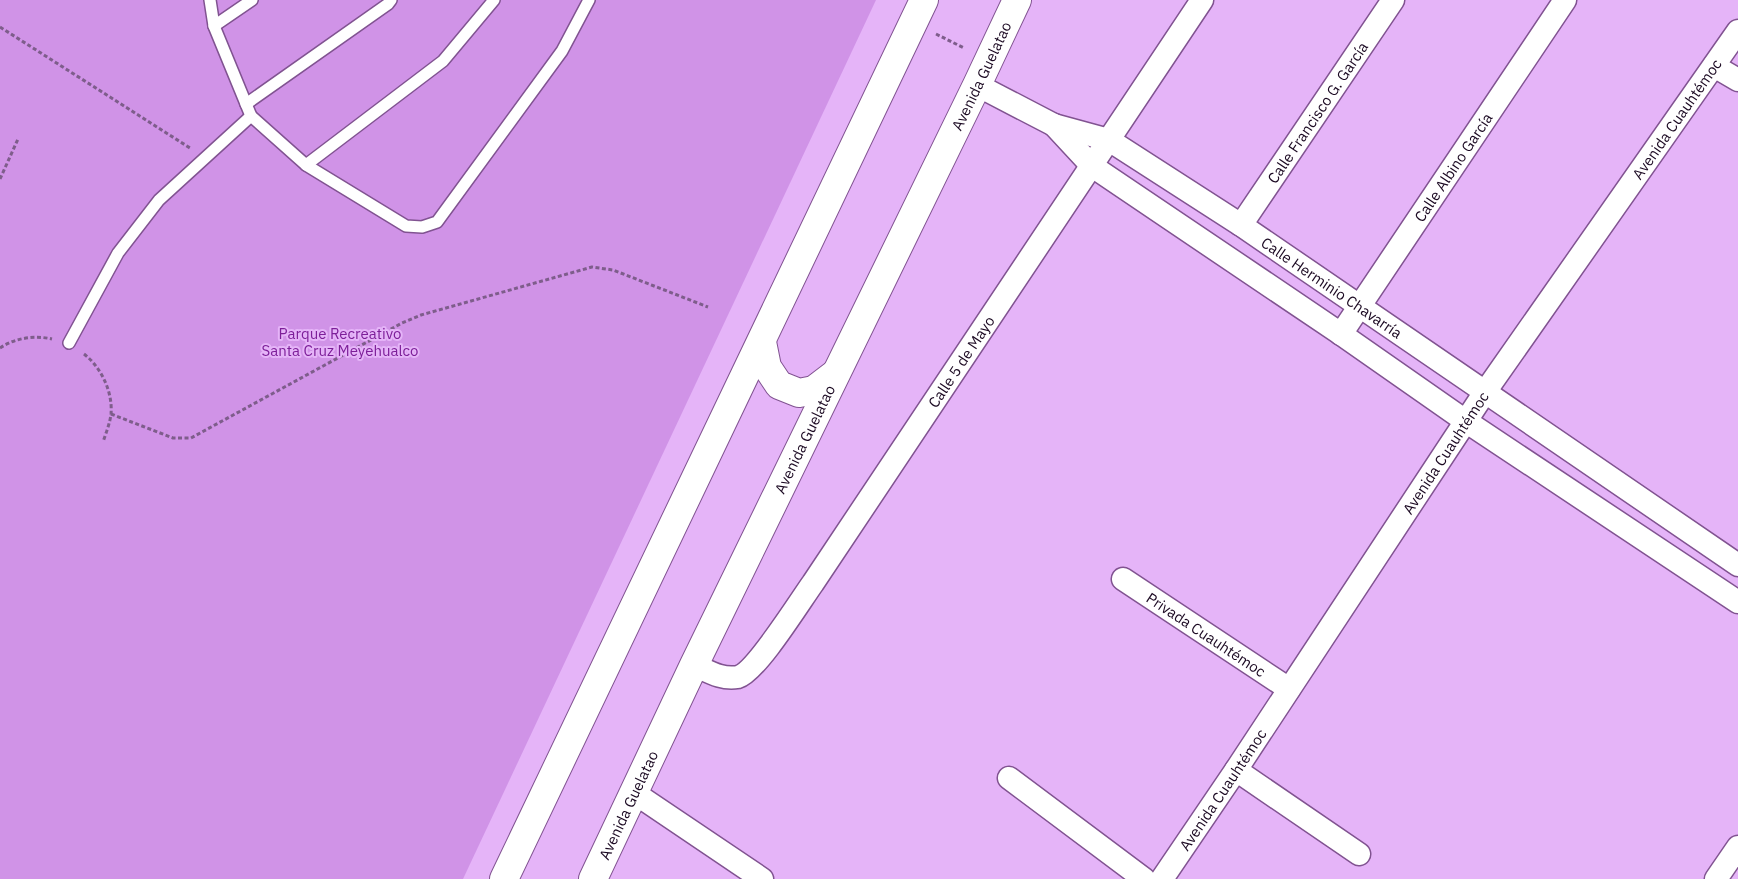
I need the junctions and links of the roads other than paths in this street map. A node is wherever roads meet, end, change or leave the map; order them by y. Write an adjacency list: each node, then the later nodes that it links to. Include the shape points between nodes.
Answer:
1 (210, 0): 11 (lane)
2 (252, 0): 11 (lane)
3 (391, 0): 16 (lane)
4 (494, 0): 20 (lane, via 443,61)
5 (589, 0): 20 (lane, via 562,51 437,222 422,227 406,226)
6 (1017, 0): 15 (main road, Avenida Guelatao)
7 (1202, 0): 19 (street, Calle 5 de Mayo)
8 (1393, 0): 22 (street, Calle Francisco G. García)
9 (1565, 0): 23 (street, Calle Albino García)
10 (918, 12): 25 (main road)
11 (214, 26): 16 (lane)
12 (1738, 30): 13 (street, Avenida Cuauhtémoc)
13 (1714, 66): 14 (street); 28 (street, Avenida Cuauhtémoc)
14 (1738, 80)
15 (978, 85): 18 (street, Calle Herminio Chavarría); 27 (main road, Avenida Guelatao)
16 (246, 104): 17 (lane)
17 (251, 116): 20 (lane); 26 (lane, via 159,200 118,253)
18 (1054, 125): 19 (street, Calle Herminio Chavarría); 21 (street, Calle Herminio Chavarría)
19 (1109, 140): 21 (street, Calle 5 de Mayo); 22 (street, Calle Herminio Chavarría)
20 (306, 165)
21 (1092, 166): 24 (street, Calle Herminio Chavarría); 37 (street, Calle 5 de Mayo, via 754,665 739,676 721,677)
22 (1241, 225): 23 (street, Calle Herminio Chavarría)
23 (1359, 305): 24 (street, Calle Albino García); 28 (street, Calle Herminio Chavarría)
24 (1341, 334): 29 (street, Calle Herminio Chavarría)
25 (762, 342): 27 (main road, via 767,366 779,385 799,393 814,390); 44 (main road)
26 (69, 343)
27 (835, 374): 37 (main road, Avenida Guelatao)
28 (1485, 392): 29 (street, Avenida Cuauhtémoc); 30 (street, Calle Herminio Chavarría)
29 (1467, 422): 31 (street, Calle Herminio Chavarría); 38 (street, Avenida Cuauhtémoc)
30 (1601, 470): 31 (street); 32 (street, Calle Herminio Chavarría)
31 (1582, 498): 33 (street, Calle Herminio Chavarría)
32 (1692, 534): 33 (street); 34 (street, Calle Herminio Chavarría)
33 (1675, 559): 36 (street, Calle Herminio Chavarría)
34 (1738, 565)
35 (1123, 579): 38 (street, Privada Cuauhtémoc)
36 (1738, 602)
37 (694, 664): 41 (main road, Avenida Guelatao)
38 (1289, 689): 39 (street, Avenida Cuauhtémoc)
39 (1236, 770): 43 (street); 48 (street, Avenida Cuauhtémoc)
40 (1009, 778): 47 (street)
41 (633, 792): 45 (main road, Avenida Guelatao); 46 (street)
42 (1738, 847): 49 (street)
43 (1359, 854)
44 (504, 879)
45 (593, 879)
46 (762, 879)
47 (1144, 879)
48 (1162, 879)
49 (1716, 879)

